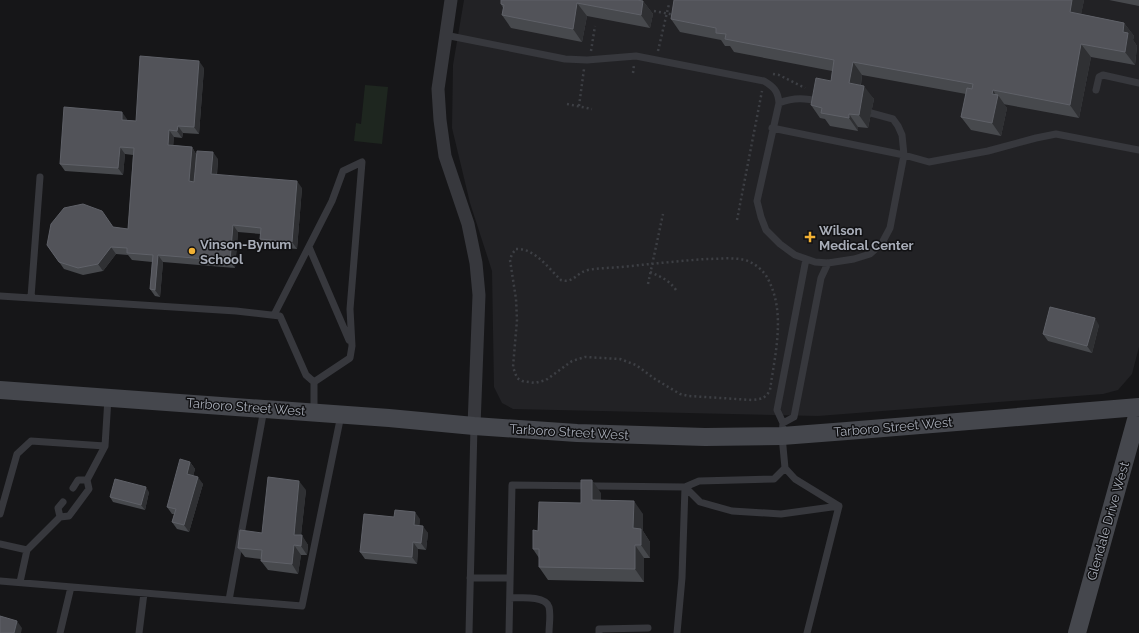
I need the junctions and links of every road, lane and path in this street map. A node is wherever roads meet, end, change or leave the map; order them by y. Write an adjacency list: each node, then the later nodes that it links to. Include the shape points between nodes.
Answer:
1 (450, 0): 6 (street)
2 (668, 4): 4 (path)
3 (654, 10): 4 (path)
4 (666, 13): 5 (path); 7 (path)
5 (677, 15)
6 (445, 35): 8 (lane, via 565,59 636,56); 40 (street, via 438,89 440,120 445,156 469,230 479,295)
7 (658, 51)
8 (764, 82): 11 (lane, via 772,86 778,94); 21 (path)
9 (1139, 83): 10 (lane, via 1103,75 1099,77)
10 (1096, 90)
11 (779, 102): 12 (lane, via 799,98); 16 (lane)
12 (823, 102)
13 (568, 104): 14 (path)
14 (592, 109)
15 (871, 113): 18 (lane, via 893,119 902,134)
16 (772, 128): 18 (lane); 23 (lane, via 757,201 761,217 766,230 780,244 795,255)
17 (1139, 150): 18 (lane, via 1056,134 930,162)
18 (904, 155): 25 (lane, via 890,228 882,243 870,254)
19 (40, 177): 30 (lane)
20 (663, 214): 24 (path)
21 (737, 220)
22 (309, 247): 31 (lane); 32 (lane); 32 (lane, via 344,171 362,162 350,309)
23 (806, 259): 25 (lane); 41 (lane, via 777,410)
24 (652, 263): 24 (path, via 733,258 746,260 764,273 774,292 778,319 770,390 767,396 752,400 689,396 670,389 636,364 620,359 585,357 572,361 546,380 535,383 517,378 512,367 517,320 510,260 516,250 522,249 536,256 565,282 587,270); 26 (path)
25 (828, 263): 41 (lane, via 821,278 794,416)
26 (650, 272): 27 (path); 28 (path, via 665,279)
27 (648, 284)
28 (676, 290)
29 (0, 296): 30 (lane)
30 (31, 297): 31 (lane, via 236,311)
31 (274, 316): 33 (lane, via 280,316 306,375)
32 (352, 346): 33 (lane, via 350,358)
33 (314, 382): 38 (lane)
34 (0, 390): 35 (main road, Tarboro Street West)
35 (108, 398): 37 (main road, Tarboro Street West); 42 (lane)
36 (1139, 408): 41 (main road, Tarboro Street West); 70 (main road, Glendale Drive West)
37 (264, 409): 38 (main road, Tarboro Street West); 60 (lane)
38 (314, 412): 39 (main road, Tarboro Street West)
39 (342, 414): 40 (main road, Tarboro Street West); 60 (lane, via 302,606)
40 (474, 426): 41 (main road, Tarboro Street West, via 636,436 705,437); 53 (lane)
41 (783, 430): 43 (lane)
42 (105, 446): 44 (lane); 49 (lane, via 31,441 17,454)
43 (785, 468): 45 (lane, via 774,479 699,481); 48 (lane, via 794,480)
44 (87, 480): 46 (lane, via 78,480); 50 (lane, via 89,489 69,516)
45 (685, 487): 48 (lane, via 700,502 732,511 781,514); 54 (lane, via 512,485); 68 (lane)
46 (72, 488)
47 (63, 502): 50 (lane, via 58,508)
48 (839, 506): 69 (lane)
49 (0, 514)
50 (60, 517): 52 (lane)
51 (0, 544): 52 (lane)
52 (27, 550): 56 (lane)
53 (470, 578): 54 (lane); 64 (lane)
54 (510, 578): 59 (lane)
55 (0, 581): 56 (lane)
56 (20, 582): 57 (lane)
57 (71, 587): 58 (lane); 62 (lane)
58 (144, 593): 60 (lane); 63 (lane)
59 (510, 598): 65 (lane); 66 (lane, via 544,600 549,611)
60 (229, 600)
61 (648, 628): 67 (lane, via 599,629)
62 (60, 633)
63 (139, 633)
64 (468, 633)
65 (509, 633)
66 (548, 633)
67 (599, 633)
68 (677, 633)
69 (807, 633)
70 (1077, 633)

